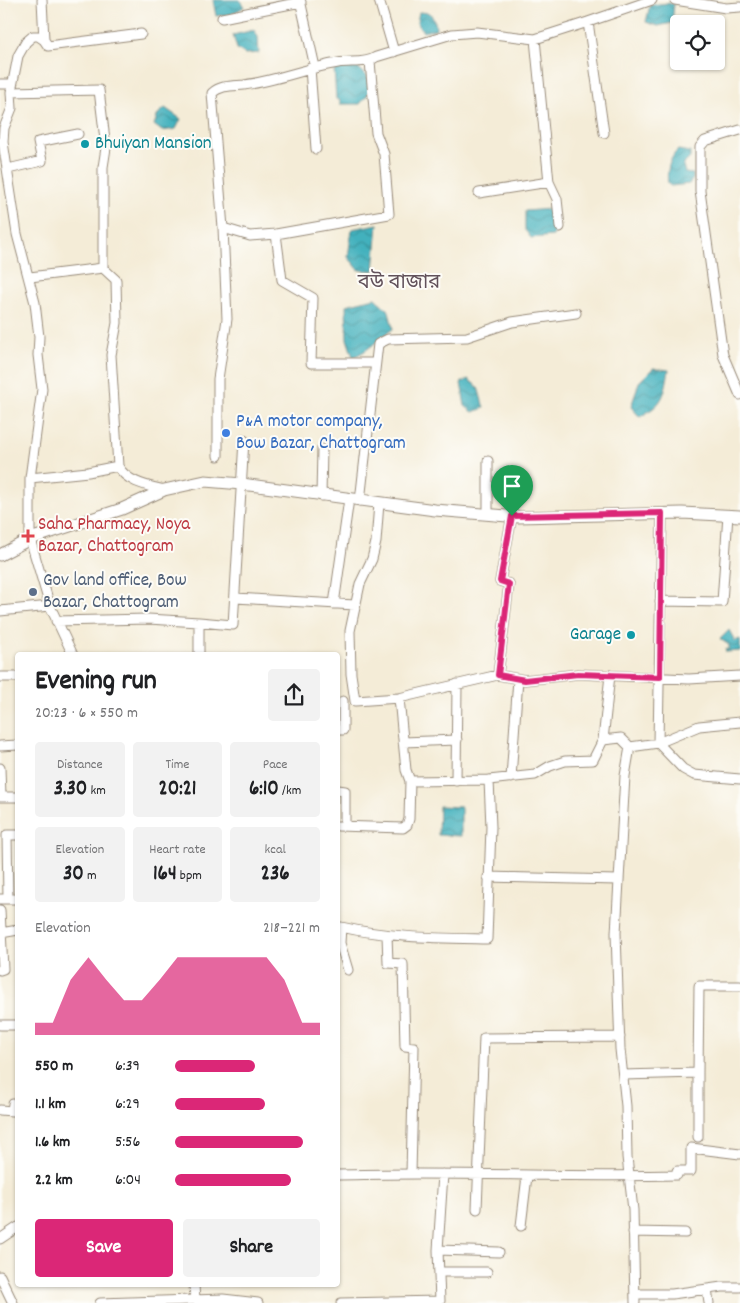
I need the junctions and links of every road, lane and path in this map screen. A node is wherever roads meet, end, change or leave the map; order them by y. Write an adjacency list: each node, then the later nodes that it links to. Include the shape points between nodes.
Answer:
1 (42, 0): 11 (street)
2 (379, 0): 12 (street)
3 (652, 0): 8 (street)
4 (675, 0): 6 (street)
5 (300, 1): 7 (street); 14 (street)
6 (740, 7)
7 (222, 18)
8 (588, 22): 10 (street); 18 (street)
9 (141, 34): 11 (street, via 48,46)
10 (535, 39): 12 (street, via 477,32 452,34); 22 (street)
11 (44, 40): 16 (street, via 38,36 26,42 18,56)
12 (394, 52): 13 (street)
13 (370, 61): 14 (street); 26 (street, via 376,133 384,154 389,214)
14 (312, 68): 20 (street); 25 (street, via 265,82 218,88 212,93)
15 (0, 84): 16 (street)
16 (11, 88): 21 (street, via 12,108 4,128); 27 (street, via 99,90 106,148 103,167)
17 (740, 130): 31 (street, via 705,141 700,147 700,190 724,355)
18 (604, 133)
19 (78, 134): 21 (street, via 38,142 42,161)
20 (316, 149)
21 (8, 169): 28 (street, via 17,234)
22 (549, 182): 23 (street); 24 (street, via 557,199)
23 (479, 193)
24 (560, 227)
25 (223, 228): 26 (street, via 250,236); 34 (street, via 227,319 218,379)
26 (276, 234): 30 (street, via 282,280 313,298 311,362)
27 (103, 268): 28 (street); 36 (street, via 116,280 117,323 111,355)
28 (30, 277): 37 (street, via 42,389)
29 (576, 313): 30 (street, via 512,322 467,337 388,339 378,344)
30 (374, 363): 41 (street)
31 (740, 395)
32 (244, 440): 38 (street)
33 (322, 449): 40 (street)
34 (218, 456)
35 (488, 461): 44 (street)
36 (118, 466): 37 (street); 39 (street, via 122,473 144,486)
37 (30, 478): 48 (street)
38 (242, 484): 39 (street, via 205,481); 40 (street); 50 (street)
39 (164, 490): 48 (street, via 122,509)
40 (321, 496): 41 (street)
41 (354, 500): 42 (street); 52 (street)
42 (378, 503): 44 (street); 54 (street, via 376,542)
43 (662, 513): 45 (street); 46 (street); 51 (street)
44 (488, 514): 46 (street)
45 (728, 515): 47 (street); 51 (street, via 722,602)
46 (512, 516): 61 (street, via 500,581 509,584)
47 (740, 516)
48 (30, 539): 49 (street); 53 (street)
49 (0, 555)
50 (234, 598): 52 (street); 57 (street, via 232,625)
51 (660, 601): 65 (street)
52 (334, 604): 54 (street)
53 (50, 606): 55 (street); 56 (street)
54 (355, 606): 69 (street, via 350,631 351,674)
55 (0, 612)
56 (56, 621): 57 (street, via 148,619); 58 (street)
57 (199, 622): 59 (street)
58 (72, 652)
59 (199, 652)
60 (610, 674): 65 (street); 66 (street); 74 (street)
61 (498, 675): 66 (street); 67 (street)
62 (740, 676): 65 (street)
63 (0, 677): 64 (street)
64 (15, 677)
65 (660, 677): 76 (street)
66 (518, 678): 81 (street)
67 (457, 684): 68 (street); 73 (street)
68 (399, 698): 69 (street); 75 (street)
69 (356, 701): 70 (street)
70 (340, 702): 72 (street, via 343,730)
71 (740, 722): 76 (street, via 699,726)
72 (340, 730)
73 (457, 740): 75 (street); 83 (street)
74 (603, 740): 79 (street, via 621,738); 81 (street, via 593,760 565,761 535,775)
75 (404, 742): 85 (street)
76 (658, 743): 79 (street); 82 (street, via 683,769 694,775)
77 (15, 745): 78 (street)
78 (0, 746)
79 (630, 748): 94 (street)
80 (0, 768): 87 (street)
81 (511, 778): 84 (street)
82 (740, 779)
83 (456, 780): 84 (street); 85 (street)
84 (489, 780): 93 (street, via 492,826)
85 (410, 782): 89 (street, via 407,825 402,828)
86 (340, 790): 89 (street, via 345,791)
87 (0, 797): 88 (street)
88 (15, 797)
89 (341, 826)
90 (15, 834): 91 (street, via 6,835)
91 (8, 867): 92 (street); 95 (street)
92 (15, 867)
93 (488, 877): 94 (street); 100 (street, via 487,939)
94 (617, 880): 107 (street)
95 (9, 899)
96 (0, 910): 99 (street)
97 (340, 926): 100 (street)
98 (15, 931): 99 (street)
99 (1, 933): 102 (street, via 3,969)
100 (387, 935): 114 (street, via 388,963 403,964 405,1046 414,1047)
101 (340, 943): 103 (street)
102 (0, 970)
103 (348, 970)
104 (740, 986): 108 (street, via 700,986)
105 (15, 1025): 106 (street)
106 (0, 1026)
107 (620, 1037): 109 (street); 116 (street, via 484,1038)
108 (698, 1074): 109 (street); 112 (street)
109 (623, 1075): 119 (street)
110 (15, 1104): 111 (street, via 12,1110)
111 (0, 1110)
112 (698, 1137)
113 (740, 1154): 119 (street, via 691,1148 691,1171 677,1170 677,1175)
114 (411, 1174): 115 (street); 117 (street)
115 (443, 1174): 116 (street); 126 (street)
116 (479, 1174): 118 (street); 120 (street)
117 (340, 1175)
118 (527, 1176): 119 (street); 121 (street)
119 (630, 1176): 123 (street)
120 (477, 1209)
121 (521, 1226)
122 (15, 1228): 125 (street)
123 (633, 1232): 124 (street); 135 (street)
124 (684, 1233)
125 (0, 1239)
126 (438, 1250): 127 (street); 128 (street)
127 (499, 1252)
128 (439, 1272): 129 (street); 137 (street)
129 (487, 1272)
130 (0, 1276): 131 (street)
131 (2, 1286): 138 (street)
132 (194, 1287): 136 (street)
133 (740, 1287): 134 (street)
134 (707, 1290): 135 (street); 142 (street)
135 (635, 1299)
136 (195, 1300): 139 (street); 140 (street)
137 (440, 1302): 141 (street)
138 (13, 1303)
139 (100, 1303)
140 (258, 1303)
141 (341, 1303)
142 (709, 1303)

